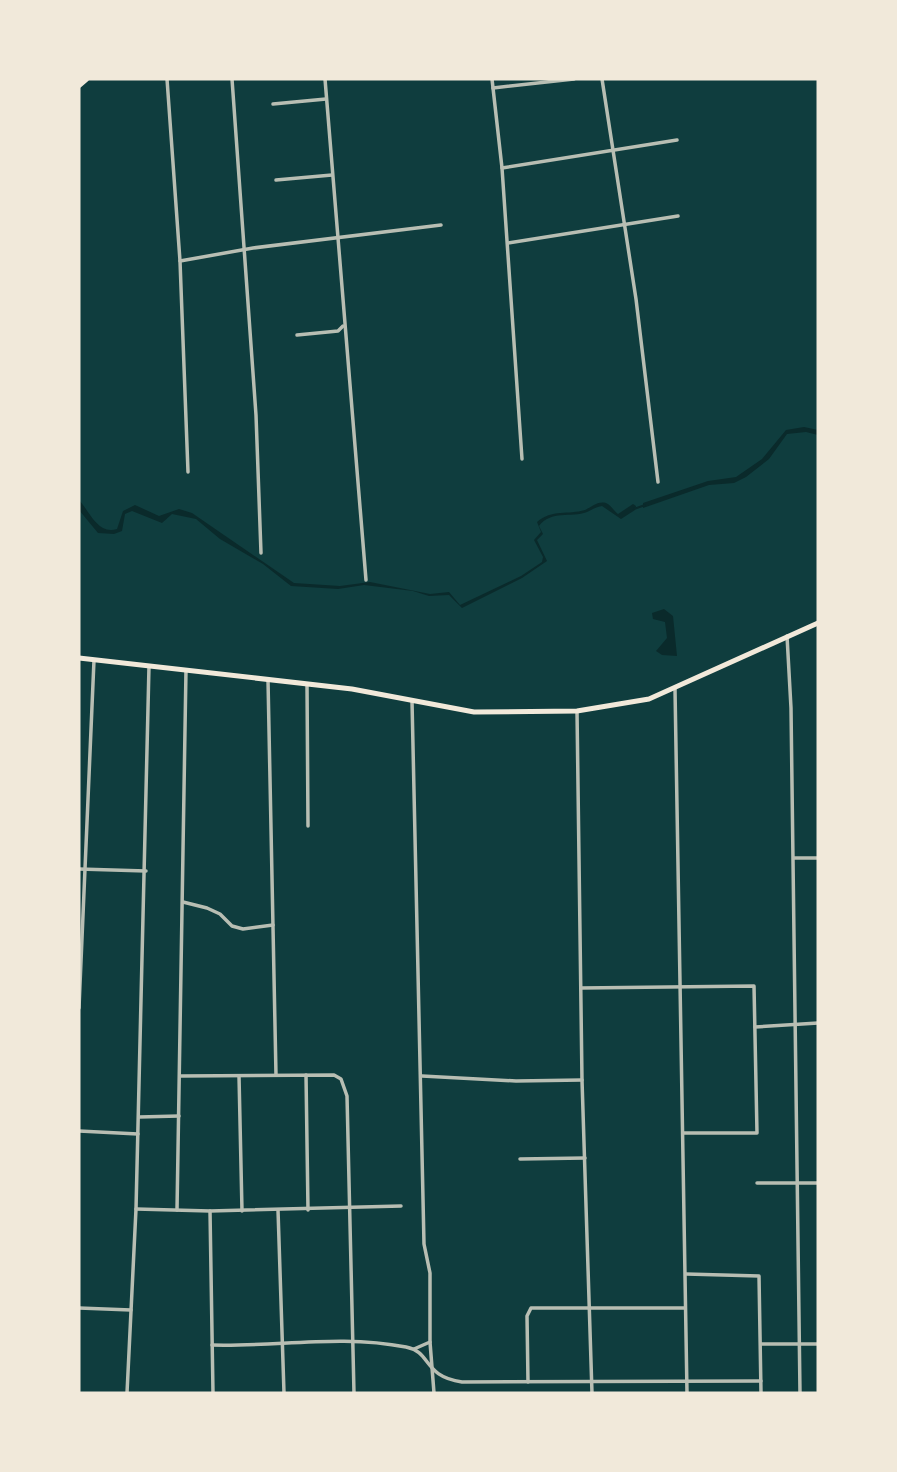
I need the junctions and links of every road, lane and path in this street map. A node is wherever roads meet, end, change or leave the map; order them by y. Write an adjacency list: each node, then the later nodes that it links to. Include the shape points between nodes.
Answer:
1 (167, 79): 21 (street)
2 (232, 79): 20 (street)
3 (325, 79): 8 (street)
4 (492, 79): 7 (street)
5 (574, 79): 7 (street)
6 (602, 79): 11 (street)
7 (492, 88): 12 (street)
8 (326, 99): 9 (street); 13 (street)
9 (273, 104)
10 (677, 140): 11 (street)
11 (613, 151): 12 (street); 17 (street)
12 (502, 168): 19 (street)
13 (332, 175): 14 (street); 18 (street)
14 (276, 180)
15 (678, 216): 17 (street)
16 (441, 225): 18 (street)
17 (625, 226): 19 (street); 26 (street)
18 (336, 237): 20 (street); 22 (street)
19 (507, 243): 24 (street)
20 (245, 250): 21 (street); 27 (street)
21 (180, 261): 25 (street)
22 (344, 324): 23 (street, via 338,331); 28 (street)
23 (297, 335)
24 (522, 459)
25 (188, 472)
26 (658, 482)
27 (261, 553)
28 (366, 580)
29 (818, 624): 30 (main road)
30 (787, 636): 37 (main road); 43 (street)
31 (79, 658): 32 (main road)
32 (94, 660): 33 (main road); 41 (street)
33 (149, 664): 34 (main road); 47 (street)
34 (186, 669): 35 (main road); 48 (street)
35 (268, 680): 36 (main road); 49 (street)
36 (307, 684): 38 (main road); 42 (street)
37 (675, 689): 39 (main road, via 631,704); 50 (street)
38 (412, 701): 39 (main road, via 500,713); 60 (street)
39 (577, 711): 51 (street)
40 (79, 812): 41 (street)
41 (87, 813): 46 (street)
42 (308, 826)
43 (794, 858): 44 (street); 53 (street)
44 (818, 858)
45 (79, 869): 46 (street)
46 (85, 869): 47 (street); 52 (street)
47 (146, 871): 63 (street)
48 (183, 902): 49 (street, via 207,908 243,929); 58 (street)
49 (273, 925): 56 (street)
50 (680, 985): 51 (street); 55 (street, via 754,986); 65 (street)
51 (581, 988): 61 (street)
52 (79, 1008)
53 (794, 1022): 54 (street); 55 (street); 70 (street)
54 (818, 1023)
55 (755, 1027): 65 (street, via 757,1133)
56 (276, 1075): 57 (street); 59 (street)
57 (306, 1075): 74 (street, via 334,1075 344,1086); 77 (street)
58 (181, 1076): 59 (street); 62 (street)
59 (239, 1076): 79 (street)
60 (422, 1076): 61 (street); 87 (street)
61 (582, 1080): 67 (street)
62 (180, 1116): 63 (street); 75 (street)
63 (139, 1117): 66 (street)
64 (79, 1131): 66 (street)
65 (684, 1133): 80 (street)
66 (138, 1134): 73 (street)
67 (585, 1158): 68 (street); 81 (street)
68 (520, 1159)
69 (757, 1183): 70 (street)
70 (797, 1183): 71 (street); 89 (street)
71 (818, 1183)
72 (401, 1206): 74 (street)
73 (136, 1209): 75 (street); 84 (street)
74 (348, 1209): 77 (street); 86 (street)
75 (177, 1210): 78 (street)
76 (278, 1210): 77 (street); 79 (street); 85 (street)
77 (308, 1210)
78 (210, 1211): 79 (street); 91 (street)
79 (242, 1211)
80 (686, 1274): 83 (street); 88 (street, via 759,1276)
81 (589, 1307): 83 (street); 95 (street); 97 (street, via 528,1310)
82 (79, 1308): 84 (street)
83 (686, 1308): 94 (street)
84 (131, 1310): 98 (street)
85 (282, 1341): 86 (street); 91 (street); 100 (street)
86 (353, 1341): 92 (street); 101 (street)
87 (430, 1342): 92 (street); 93 (street)
88 (761, 1344): 89 (street); 96 (street)
89 (800, 1344): 90 (street); 106 (street)
90 (818, 1344)
91 (212, 1345): 99 (street)
92 (414, 1349): 93 (street)
93 (434, 1373): 97 (street, via 462,1382); 102 (street)
94 (687, 1380): 95 (street); 96 (street); 104 (street)
95 (592, 1381): 97 (street); 103 (street)
96 (761, 1381): 105 (street)
97 (528, 1382)
98 (127, 1393)
99 (213, 1393)
100 (284, 1393)
101 (354, 1393)
102 (435, 1393)
103 (592, 1393)
104 (687, 1393)
105 (761, 1393)
106 (800, 1393)

